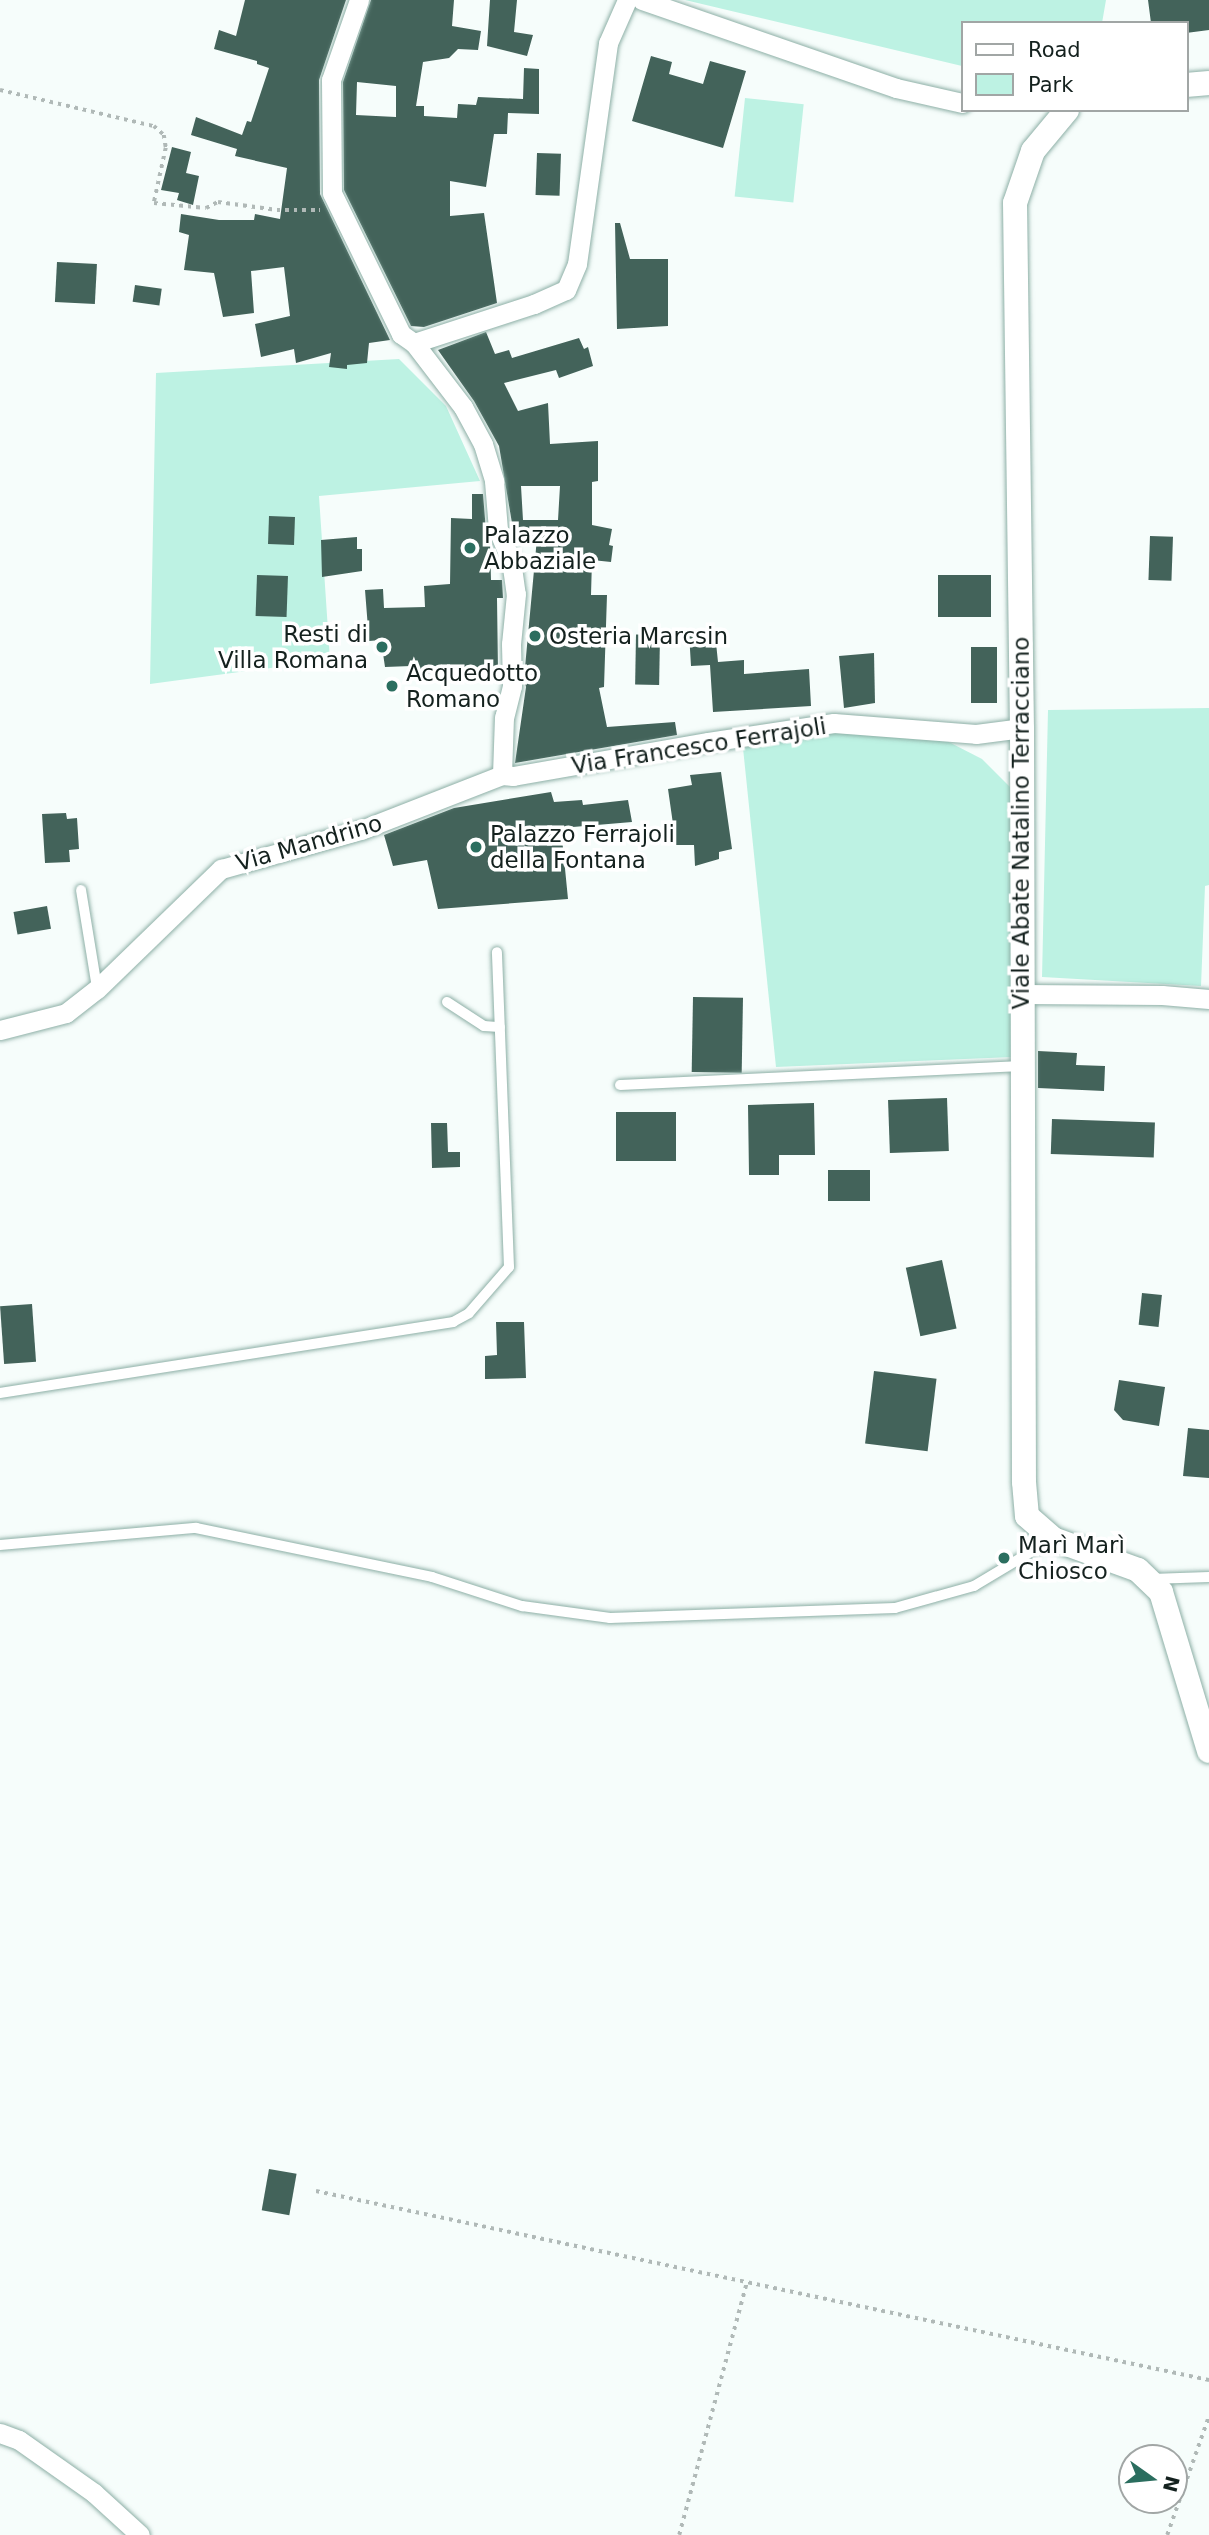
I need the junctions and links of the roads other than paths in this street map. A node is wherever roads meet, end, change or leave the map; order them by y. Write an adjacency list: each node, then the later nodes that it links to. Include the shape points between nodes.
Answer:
1 (359, 0): 8 (street, via 331,80 332,194 401,334)
2 (626, 0): 8 (street, via 608,43 577,264 566,290)
3 (642, 0): 6 (street, via 896,88)
4 (1209, 83): 5 (street)
5 (1188, 85)
6 (960, 103)
7 (1064, 112): 9 (street, Viale Abate Natalino Terracciano, via 1033,151 1015,203)
8 (414, 343): 10 (street, via 463,407 483,444 494,481 498,530 511,560 516,594)
9 (1022, 728): 10 (street, Via Francesco Ferrajoli, via 976,734 834,723); 14 (street, Viale Abate Natalino Terracciano)
10 (502, 775): 13 (street, Via Mandrino, via 360,830 221,869)
11 (81, 890): 13 (lane)
12 (497, 952): 17 (lane)
13 (97, 989): 18 (street, Via Mandrino, via 66,1013)
14 (1022, 994): 15 (street); 19 (street, Viale Abate Natalino Terracciano)
15 (1209, 999)
16 (447, 1002): 17 (lane, via 484,1026)
17 (500, 1027): 21 (lane, via 509,1267 469,1313 453,1322)
18 (0, 1030)
19 (1023, 1066): 20 (lane); 22 (street, Viale Abate Natalino Terracciano, via 1024,1482 1027,1516)
20 (620, 1085)
21 (0, 1392)
22 (1053, 1539): 23 (lane, via 974,1586 895,1608 610,1618 522,1606 432,1577 196,1528); 25 (street, via 1138,1570)
23 (0, 1545)
24 (1209, 1577): 25 (lane)
25 (1147, 1579): 26 (street, via 1161,1592)
26 (1209, 1751)
27 (0, 2433): 28 (street, via 19,2440 94,2493)
28 (140, 2535)

